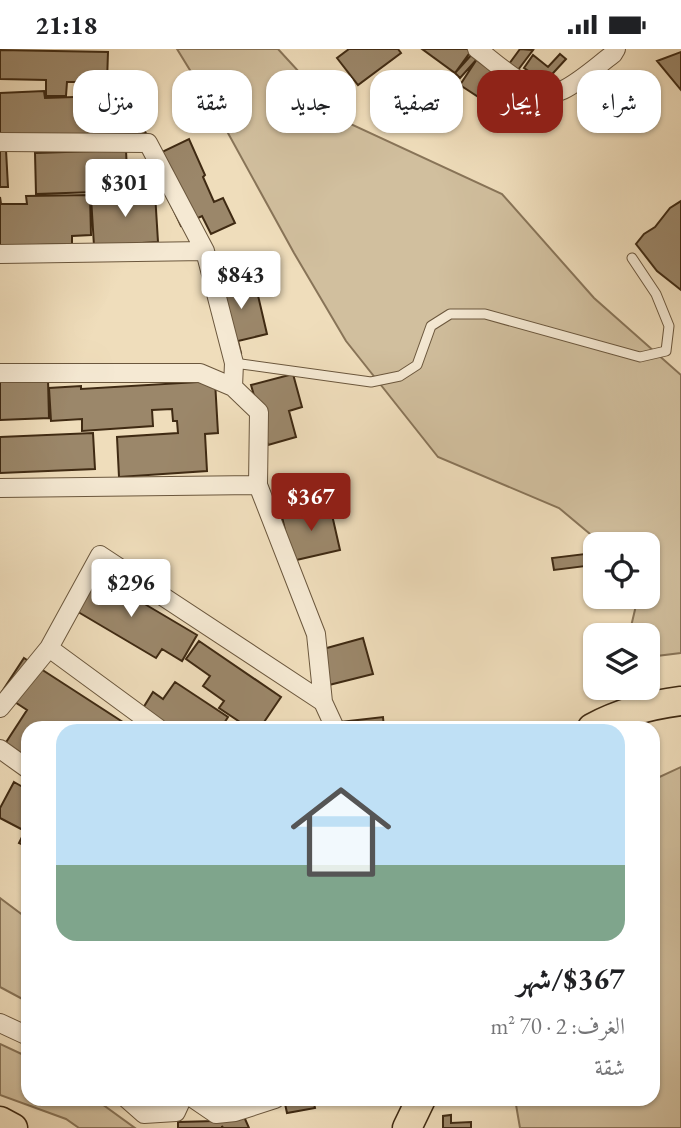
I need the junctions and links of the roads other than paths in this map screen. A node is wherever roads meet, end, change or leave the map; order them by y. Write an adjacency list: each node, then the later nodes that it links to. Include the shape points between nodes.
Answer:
1 (477, 49): 2 (street, via 531,89 551,93 569,86)
2 (616, 49)
3 (0, 142): 4 (street, via 148,143)
4 (205, 251): 5 (street); 7 (street)
5 (0, 254)
6 (632, 258): 7 (lane, via 656,294 669,326 666,351 640,357 485,314 450,314 431,326 417,365 400,376 371,382)
7 (234, 363): 9 (street)
8 (0, 373): 9 (street, via 200,373)
9 (233, 387): 10 (street, via 259,412)
10 (258, 485): 11 (street); 14 (street, via 316,634)
11 (0, 488)
12 (49, 648): 14 (street, via 100,555); 15 (street); 16 (street)
13 (681, 701): 18 (main road)
14 (323, 702): 17 (street)
15 (0, 708)
16 (148, 721)
17 (332, 721)
18 (605, 721)
19 (0, 749): 20 (street)
20 (21, 764)
21 (0, 1023): 22 (street)
22 (21, 1033)
23 (135, 1106): 24 (street, via 144,1114 176,1112)
24 (179, 1106)
25 (204, 1106): 26 (street, via 216,1114)
26 (253, 1106)
27 (418, 1106): 30 (main road)
28 (0, 1121): 29 (main road)
29 (13, 1128)
30 (407, 1128)

